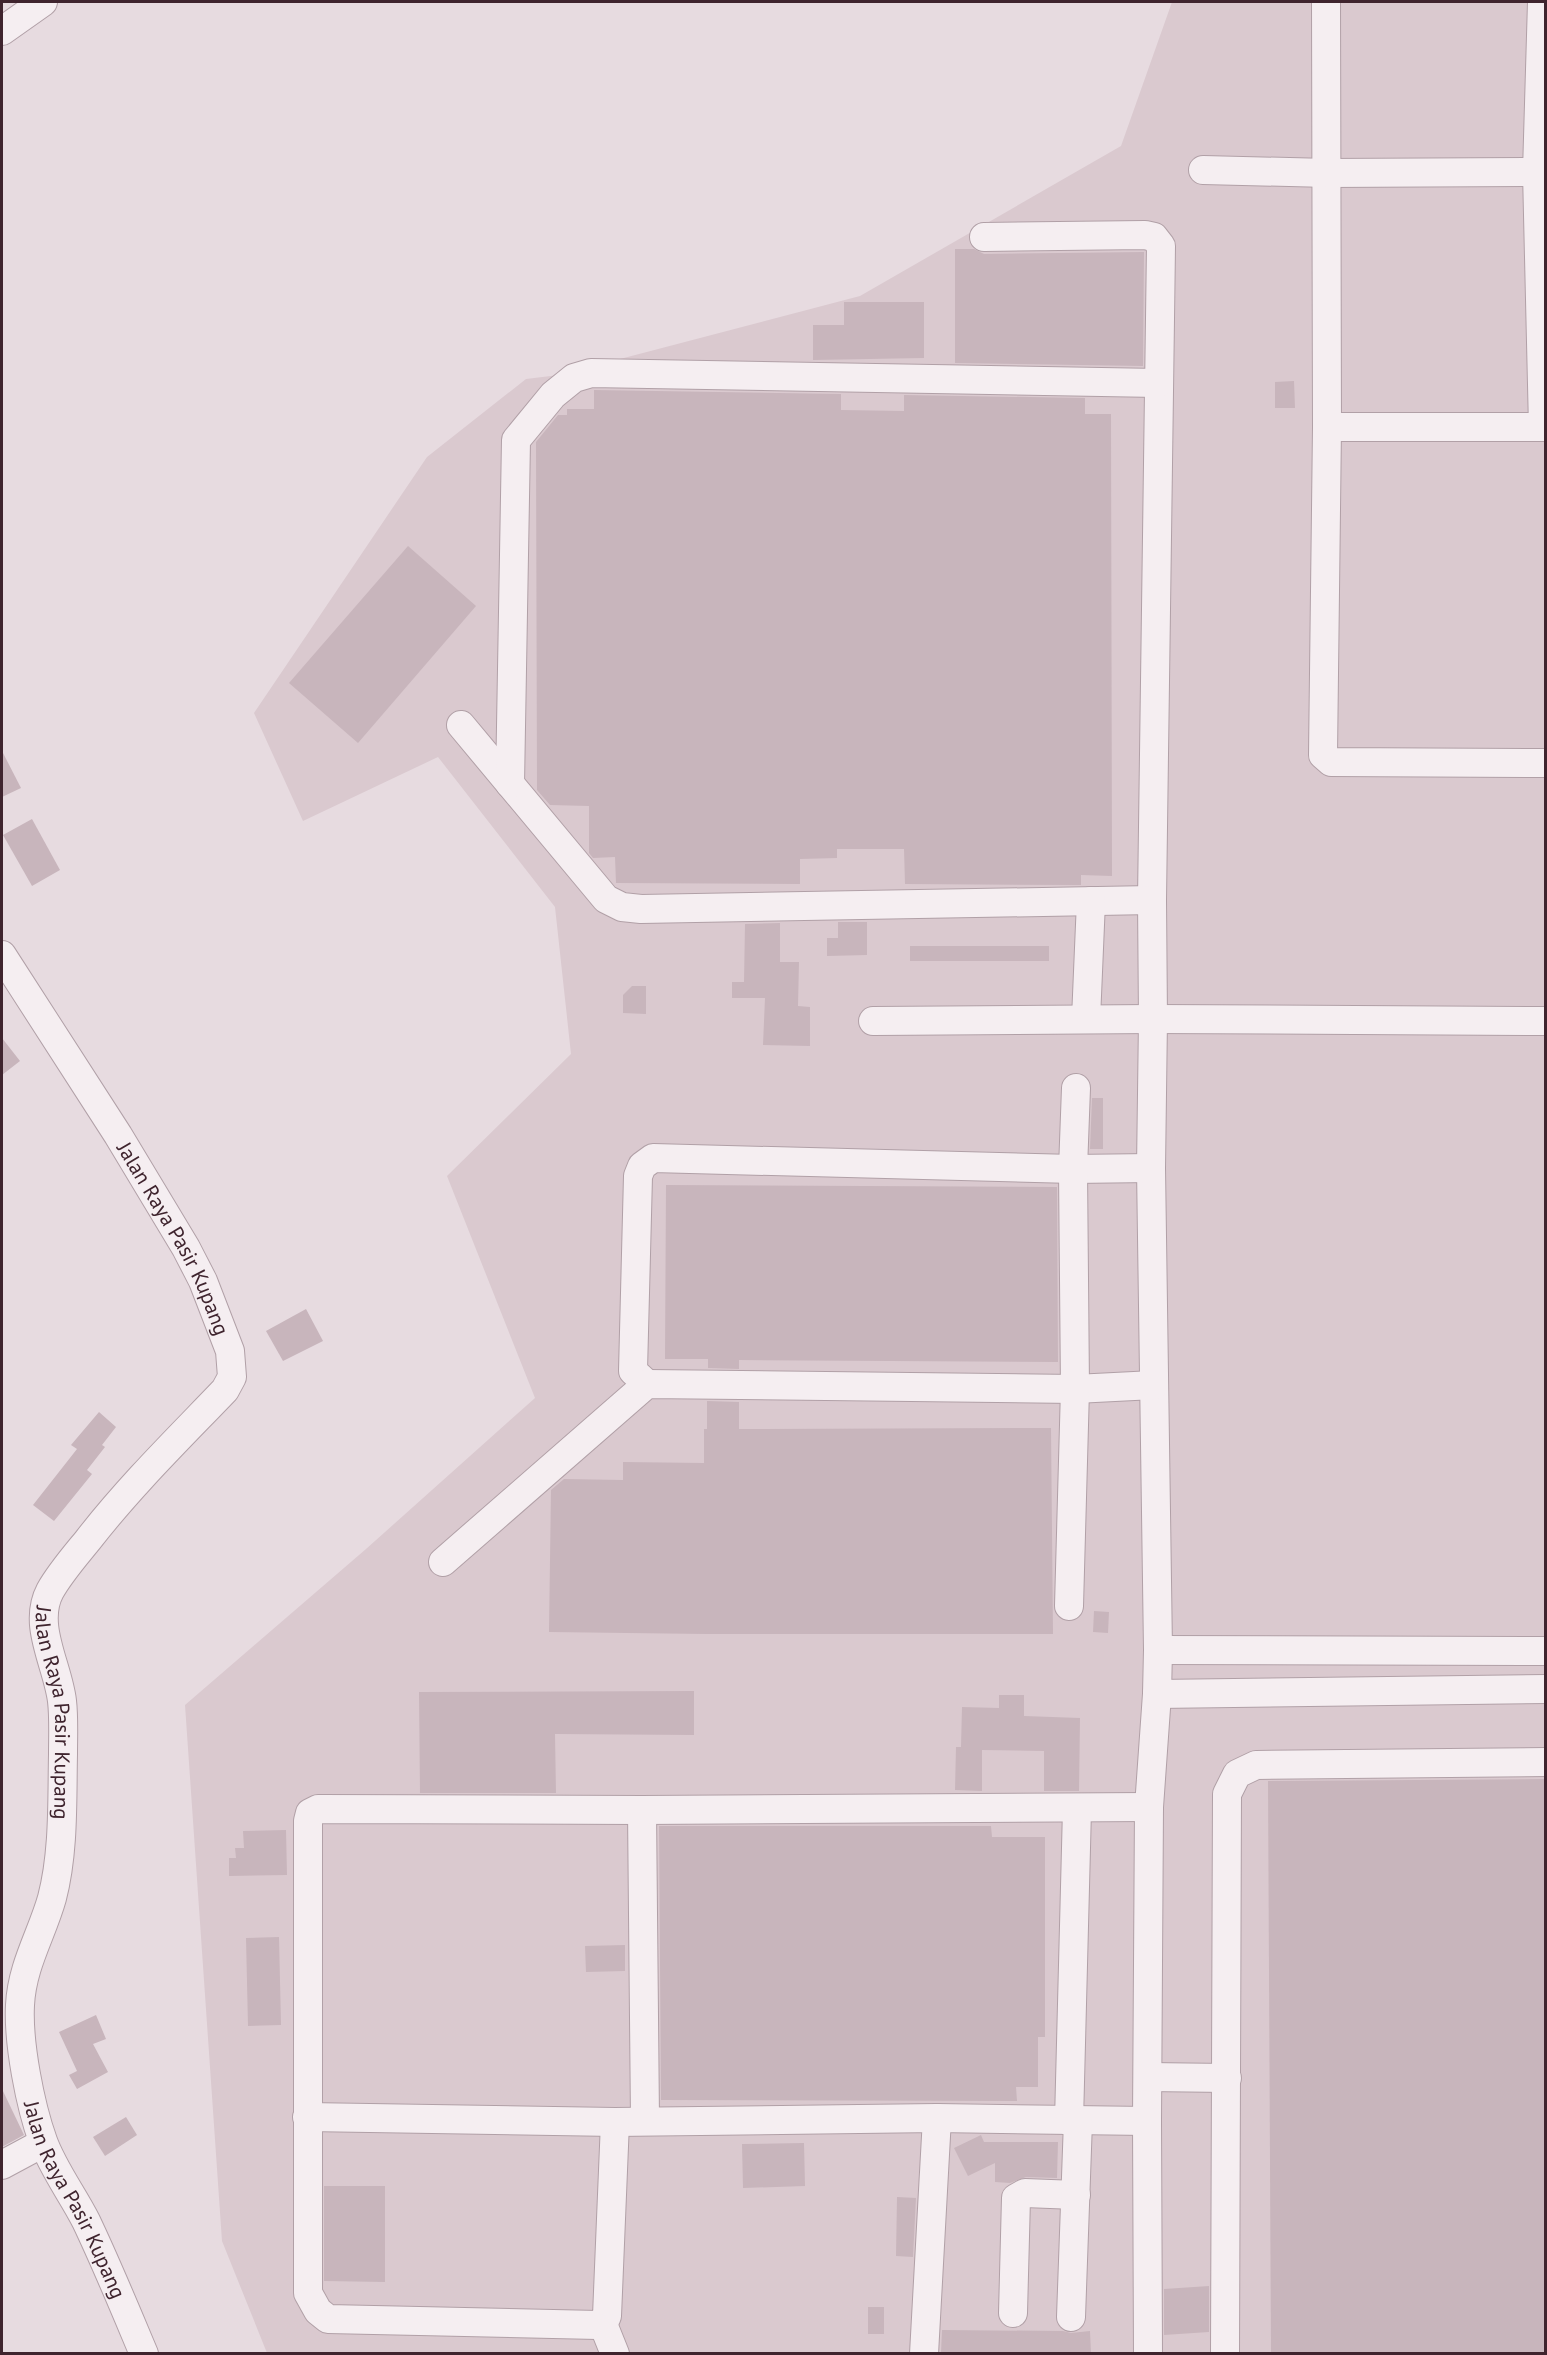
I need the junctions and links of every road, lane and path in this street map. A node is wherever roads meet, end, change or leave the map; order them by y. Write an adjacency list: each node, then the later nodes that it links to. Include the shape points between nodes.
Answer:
1 (43, 2): 4 (street)
2 (1326, 2): 7 (street)
3 (1542, 2): 6 (street)
4 (2, 31)
5 (1203, 170): 7 (street)
6 (1541, 172): 7 (street); 11 (street)
7 (1328, 173): 10 (street)
8 (984, 237): 9 (street, via 1154,237 1161,246)
9 (1158, 383): 14 (street, via 591,373 574,378 553,394 516,440); 15 (street)
10 (1327, 427): 11 (street); 13 (street, via 1323,755 1331,762)
11 (1544, 427)
12 (461, 725): 14 (street)
13 (1545, 763)
14 (510, 784): 16 (street, via 606,899 622,907)
15 (1152, 900): 16 (street); 19 (street)
16 (1091, 901): 18 (street)
17 (2, 955): 46 (street, Jalan Raya Pasir Kupang, via 186,1248 221,1325 233,1368 231,1383 116,1506 62,1573 45,1604 46,1638 62,1700 61,1833 52,1897 26,1965 20,2007 23,2049)
18 (1086, 1019): 19 (street); 20 (street)
19 (1153, 1019): 21 (street); 24 (street)
20 (873, 1021)
21 (1545, 1021)
22 (1076, 1088): 23 (street)
23 (1073, 1168): 24 (street); 25 (street, via 653,1158 642,1166 638,1176 633,1371); 27 (street)
24 (1151, 1168): 26 (street)
25 (646, 1384): 27 (street); 28 (street)
26 (1154, 1385): 27 (street); 30 (street)
27 (1075, 1389): 29 (street)
28 (443, 1562)
29 (1069, 1606)
30 (1158, 1650): 31 (street); 33 (street)
31 (1545, 1651)
32 (1545, 1689): 33 (street)
33 (1158, 1694): 35 (street)
34 (1545, 1762): 39 (street, via 1256,1765 1237,1774 1227,1794)
35 (1149, 1807): 36 (street); 38 (street)
36 (1077, 1809): 37 (street); 43 (street)
37 (642, 1810): 40 (street, via 318,1809 310,1813); 42 (street)
38 (1148, 2077): 39 (street); 44 (street)
39 (1227, 2078): 56 (street)
40 (307, 2117): 45 (street); 51 (street, via 308,2293 318,2311 328,2319)
41 (937, 2118): 42 (street); 43 (street); 54 (street)
42 (645, 2120): 45 (street)
43 (1074, 2121): 44 (street); 48 (street)
44 (1147, 2121): 55 (street)
45 (615, 2122): 51 (street, via 607,2316)
46 (43, 2143): 47 (street); 52 (street, Jalan Raya Pasir Kupang, via 84,2218)
47 (2, 2165)
48 (1076, 2194): 49 (street, via 1025,2193 1016,2198); 50 (street)
49 (1013, 2313)
50 (1071, 2317)
51 (603, 2324): 53 (street)
52 (144, 2354)
53 (615, 2354)
54 (924, 2354)
55 (1148, 2354)
56 (1225, 2354)

